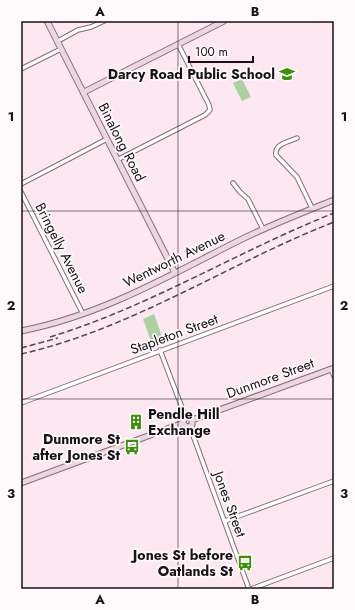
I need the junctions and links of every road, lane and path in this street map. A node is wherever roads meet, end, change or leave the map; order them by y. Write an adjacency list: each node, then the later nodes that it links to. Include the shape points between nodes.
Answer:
1 (47, 21): 4 (main road, Binalong Road)
2 (104, 21): 4 (street, via 78,30)
3 (224, 21): 5 (main road)
4 (58, 41): 6 (main road, Binalong Road)
5 (178, 44): 8 (main road); 11 (street, via 210,110 205,115)
6 (61, 48): 7 (street); 8 (main road, Binalong Road)
7 (21, 69)
8 (84, 92): 10 (main road, Binalong Road)
9 (297, 138): 16 (street, via 278,146 275,151 297,177)
10 (107, 139): 11 (main road, Binalong Road); 13 (street)
11 (117, 160): 18 (main road, Binalong Road)
12 (233, 183): 17 (street, via 248,199)
13 (21, 184)
14 (21, 192): 20 (street, Bringelly Avenue)
15 (334, 200): 16 (main road, Wentworth Avenue)
16 (312, 208): 17 (main road, Wentworth Avenue)
17 (264, 229): 18 (main road, Wentworth Avenue)
18 (175, 273): 20 (main road, Wentworth Avenue)
19 (334, 286): 22 (street, Stapleton Street)
20 (83, 314): 21 (main road, Wentworth Avenue)
21 (21, 330)
22 (160, 350): 25 (street, Stapleton Street); 26 (street)
23 (333, 368): 24 (street); 27 (main road, Dunmore Street)
24 (334, 376)
25 (21, 403)
26 (186, 418): 27 (main road); 28 (main road)
27 (192, 420): 29 (main road)
28 (183, 423): 29 (main road); 31 (main road)
29 (190, 427): 32 (street, Jones Street)
30 (334, 481): 32 (street)
31 (21, 483)
32 (225, 521): 34 (street, Jones Street)
33 (334, 558): 34 (street)
34 (250, 589)

